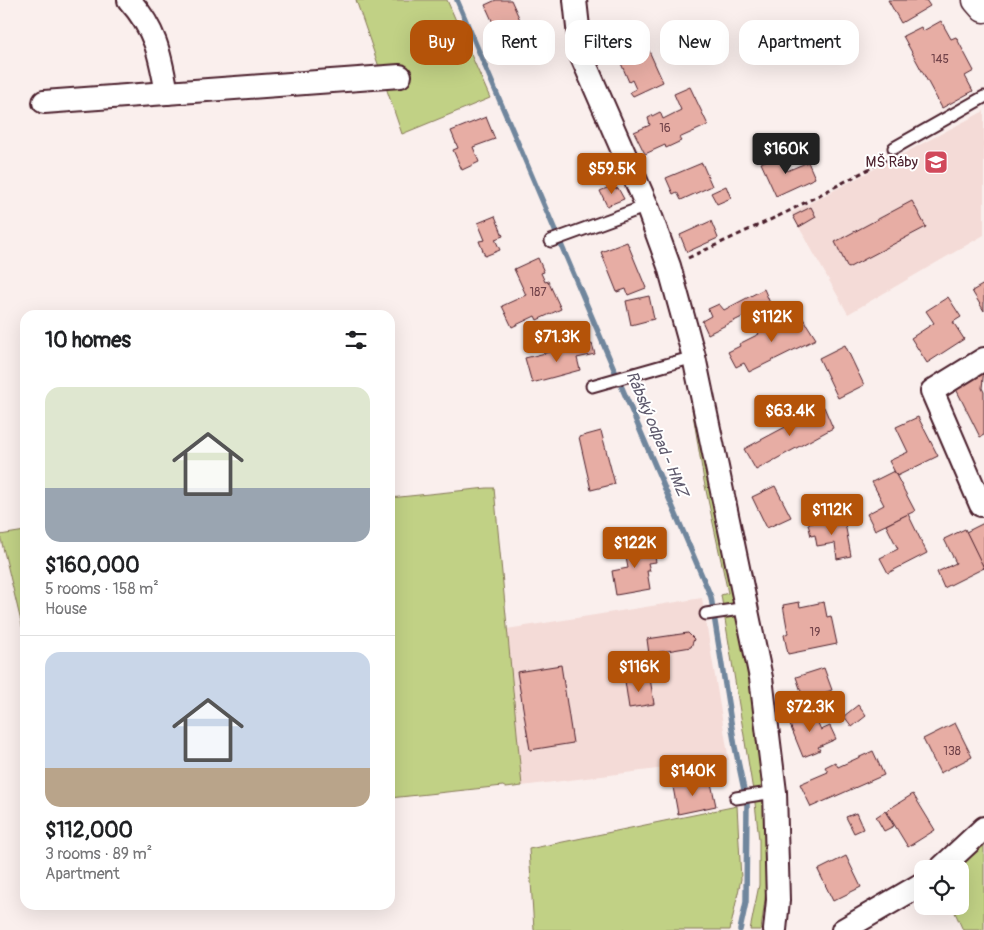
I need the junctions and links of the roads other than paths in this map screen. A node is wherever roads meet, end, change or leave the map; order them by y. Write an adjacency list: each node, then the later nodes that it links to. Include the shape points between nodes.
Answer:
1 (129, 0): 6 (street, via 159,47)
2 (575, 0): 10 (street, via 581,56)
3 (977, 0): 4 (street)
4 (984, 8)
5 (400, 76): 6 (street)
6 (168, 93): 8 (street)
7 (984, 97): 9 (lane)
8 (44, 102)
9 (894, 148)
10 (646, 206): 11 (lane); 12 (street, via 669,266)
11 (551, 241)
12 (694, 357): 14 (lane); 16 (street)
13 (984, 359): 15 (street, via 932,391)
14 (592, 386)
15 (981, 505)
16 (737, 609): 17 (lane); 18 (street, via 761,678)
17 (706, 614)
18 (767, 794): 19 (lane); 23 (street, via 778,900)
19 (736, 798)
20 (984, 828): 21 (street)
21 (950, 860)
22 (914, 889): 24 (street)
23 (774, 930)
24 (843, 930)

